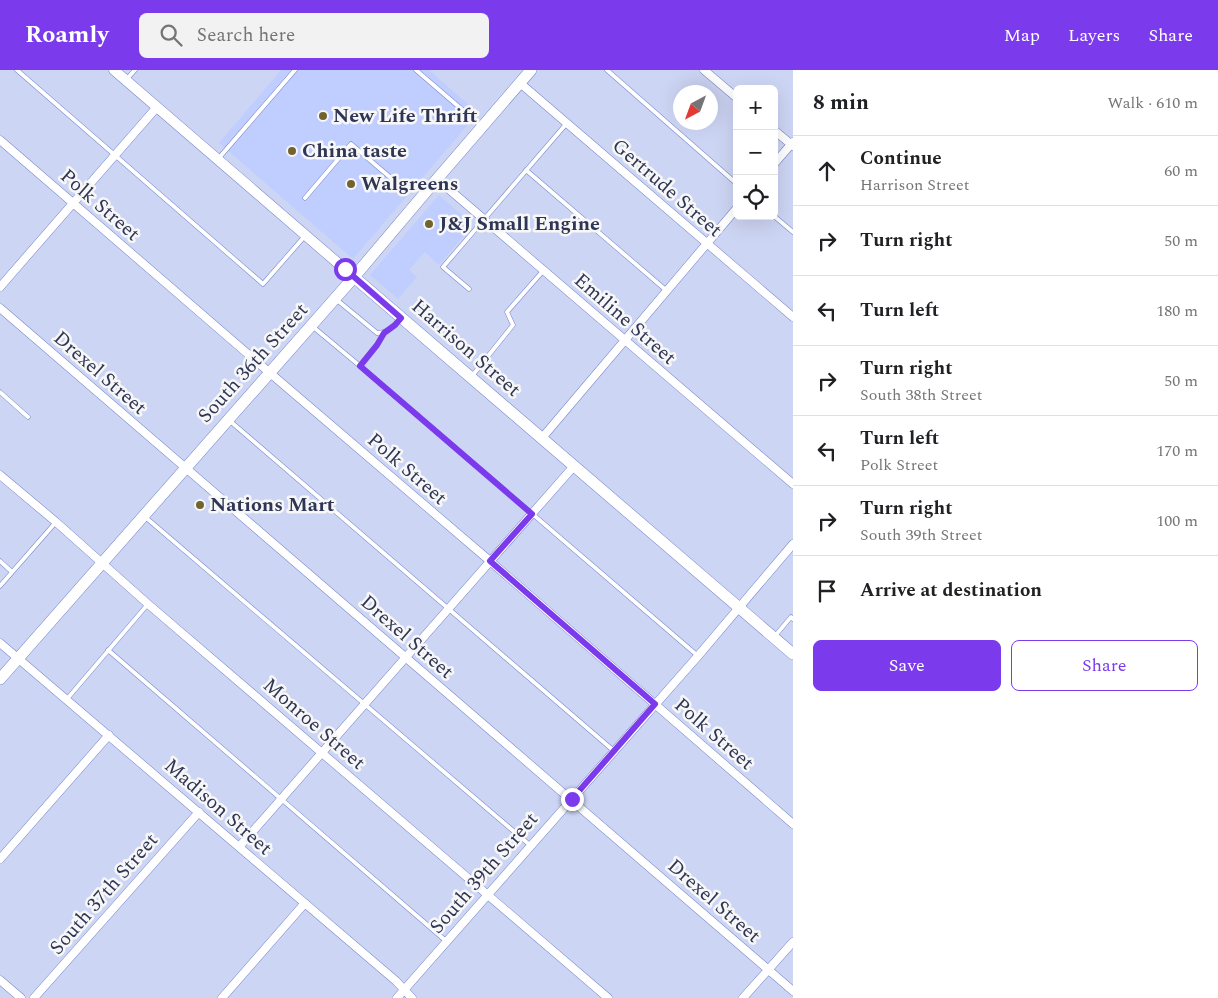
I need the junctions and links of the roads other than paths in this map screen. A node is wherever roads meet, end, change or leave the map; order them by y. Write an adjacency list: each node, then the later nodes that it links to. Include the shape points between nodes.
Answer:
1 (17, 70): 17 (lane)
2 (114, 70): 9 (street, Harrison Street)
3 (135, 70): 9 (lane)
4 (295, 70): 18 (lane)
5 (416, 70): 13 (lane)
6 (607, 70): 22 (lane)
7 (704, 70): 10 (street)
8 (526, 74): 12 (street, Gertrude Street); 13 (main road, South 36th Street)
9 (126, 80): 11 (street, Harrison Street)
10 (733, 95)
11 (157, 107): 17 (street); 18 (street, Harrison Street)
12 (567, 123): 20 (lane); 31 (street, Gertrude Street)
13 (482, 127): 21 (main road, South 36th Street)
14 (778, 133): 16 (street)
15 (0, 140): 25 (street, Polk Street)
16 (792, 144): 19 (street)
17 (115, 155): 25 (street); 30 (lane, via 263,284)
18 (217, 159): 30 (street, Harrison Street)
19 (778, 160)
20 (526, 170): 27 (lane); 36 (lane)
21 (437, 179): 27 (street, Emiline Street); 33 (main road, South 36th Street)
22 (733, 180)
23 (398, 184): 24 (lane, via 351,144)
24 (305, 198)
25 (73, 203): 34 (street); 45 (street, Polk Street)
26 (733, 213): 31 (street)
27 (484, 219): 32 (street, Emiline Street); 35 (lane, via 443,267)
28 (778, 219): 29 (lane)
29 (793, 232)
30 (306, 235): 33 (street, Harrison Street)
31 (707, 243): 36 (street); 39 (street, Gertrude Street)
32 (544, 270): 43 (street, Emiline Street); 46 (lane, via 507,312 513,325)
33 (354, 277): 37 (main road, South 36th Street); 40 (main road, Harrison Street)
34 (0, 286)
35 (469, 289)
36 (667, 291): 43 (street)
37 (336, 298): 41 (main road, South 36th Street); 42 (lane, via 377,333)
38 (0, 308): 52 (street, Drexel Street)
39 (793, 317)
40 (401, 318): 42 (lane); 46 (main road, Harrison Street)
41 (312, 326): 44 (lane); 45 (main road, South 36th Street)
42 (384, 333): 44 (lane)
43 (625, 341): 50 (street); 54 (street, Emiline Street)
44 (360, 366): 55 (lane)
45 (270, 373): 49 (main road, South 36th Street); 60 (street, Polk Street)
46 (471, 377): 50 (main road, Harrison Street)
47 (0, 392): 48 (lane)
48 (28, 417)
49 (228, 419): 52 (main road, South 36th Street); 66 (lane)
50 (542, 438): 51 (main road, Harrison Street)
51 (574, 466): 55 (street); 65 (main road, Harrison Street)
52 (186, 468): 56 (main road, South 36th Street); 73 (street, Drexel Street)
53 (0, 475): 57 (street, Monroe Street)
54 (793, 484)
55 (532, 514): 60 (street); 72 (lane)
56 (144, 516): 61 (main road, South 36th Street); 77 (lane)
57 (56, 522): 61 (street, Monroe Street); 62 (lane)
58 (793, 544): 65 (street, South 39th Street)
59 (0, 561): 62 (lane)
60 (490, 561): 66 (street); 78 (street, Polk Street)
61 (102, 563): 64 (street, Monroe Street); 74 (main road, South 36th Street)
62 (12, 572): 63 (lane)
63 (0, 586)
64 (148, 604): 70 (lane); 81 (street, Monroe Street)
65 (739, 607): 68 (main road, Harrison Street); 72 (street, South 39th Street)
66 (449, 608): 73 (street); 80 (lane)
67 (793, 619): 68 (lane, via 791,617)
68 (774, 637): 71 (main road, Harrison Street)
69 (0, 643): 74 (street, Madison Street)
70 (108, 650): 76 (lane); 82 (lane)
71 (793, 654)
72 (698, 656): 78 (street, South 39th Street)
73 (406, 657): 77 (street); 83 (street, Drexel Street)
74 (19, 658): 75 (main road, South 36th Street); 76 (street, Madison Street)
75 (0, 679)
76 (67, 699): 79 (street, Madison Street)
77 (365, 704): 81 (street); 86 (lane)
78 (655, 704): 80 (street, South 39th Street); 85 (street, Polk Street)
79 (109, 735): 84 (street, Madison Street); 88 (street)
80 (614, 751): 83 (street, South 39th Street)
81 (322, 752): 82 (street); 89 (street, Monroe Street)
82 (281, 799): 87 (street); 91 (lane)
83 (572, 799): 86 (street, South 39th Street); 93 (street, Drexel Street)
84 (199, 812): 87 (street, Madison Street); 98 (street, South 37th Street)
85 (793, 824)
86 (531, 846): 89 (street, South 39th Street)
87 (239, 847): 90 (street, Madison Street)
88 (0, 859)
89 (488, 895): 91 (street, South 39th Street); 102 (street, Monroe Street)
90 (305, 904): 95 (street, Madison Street); 99 (street)
91 (446, 941): 95 (street, South 39th Street)
92 (793, 942): 93 (street)
93 (768, 970): 96 (street, Drexel Street); 103 (street)
94 (0, 980): 97 (street)
95 (404, 989): 100 (street, South 39th Street); 101 (street, Madison Street)
96 (793, 991)
97 (21, 998)
98 (34, 998)
99 (222, 998)
100 (397, 998)
101 (412, 998)
102 (608, 998)
103 (744, 998)

